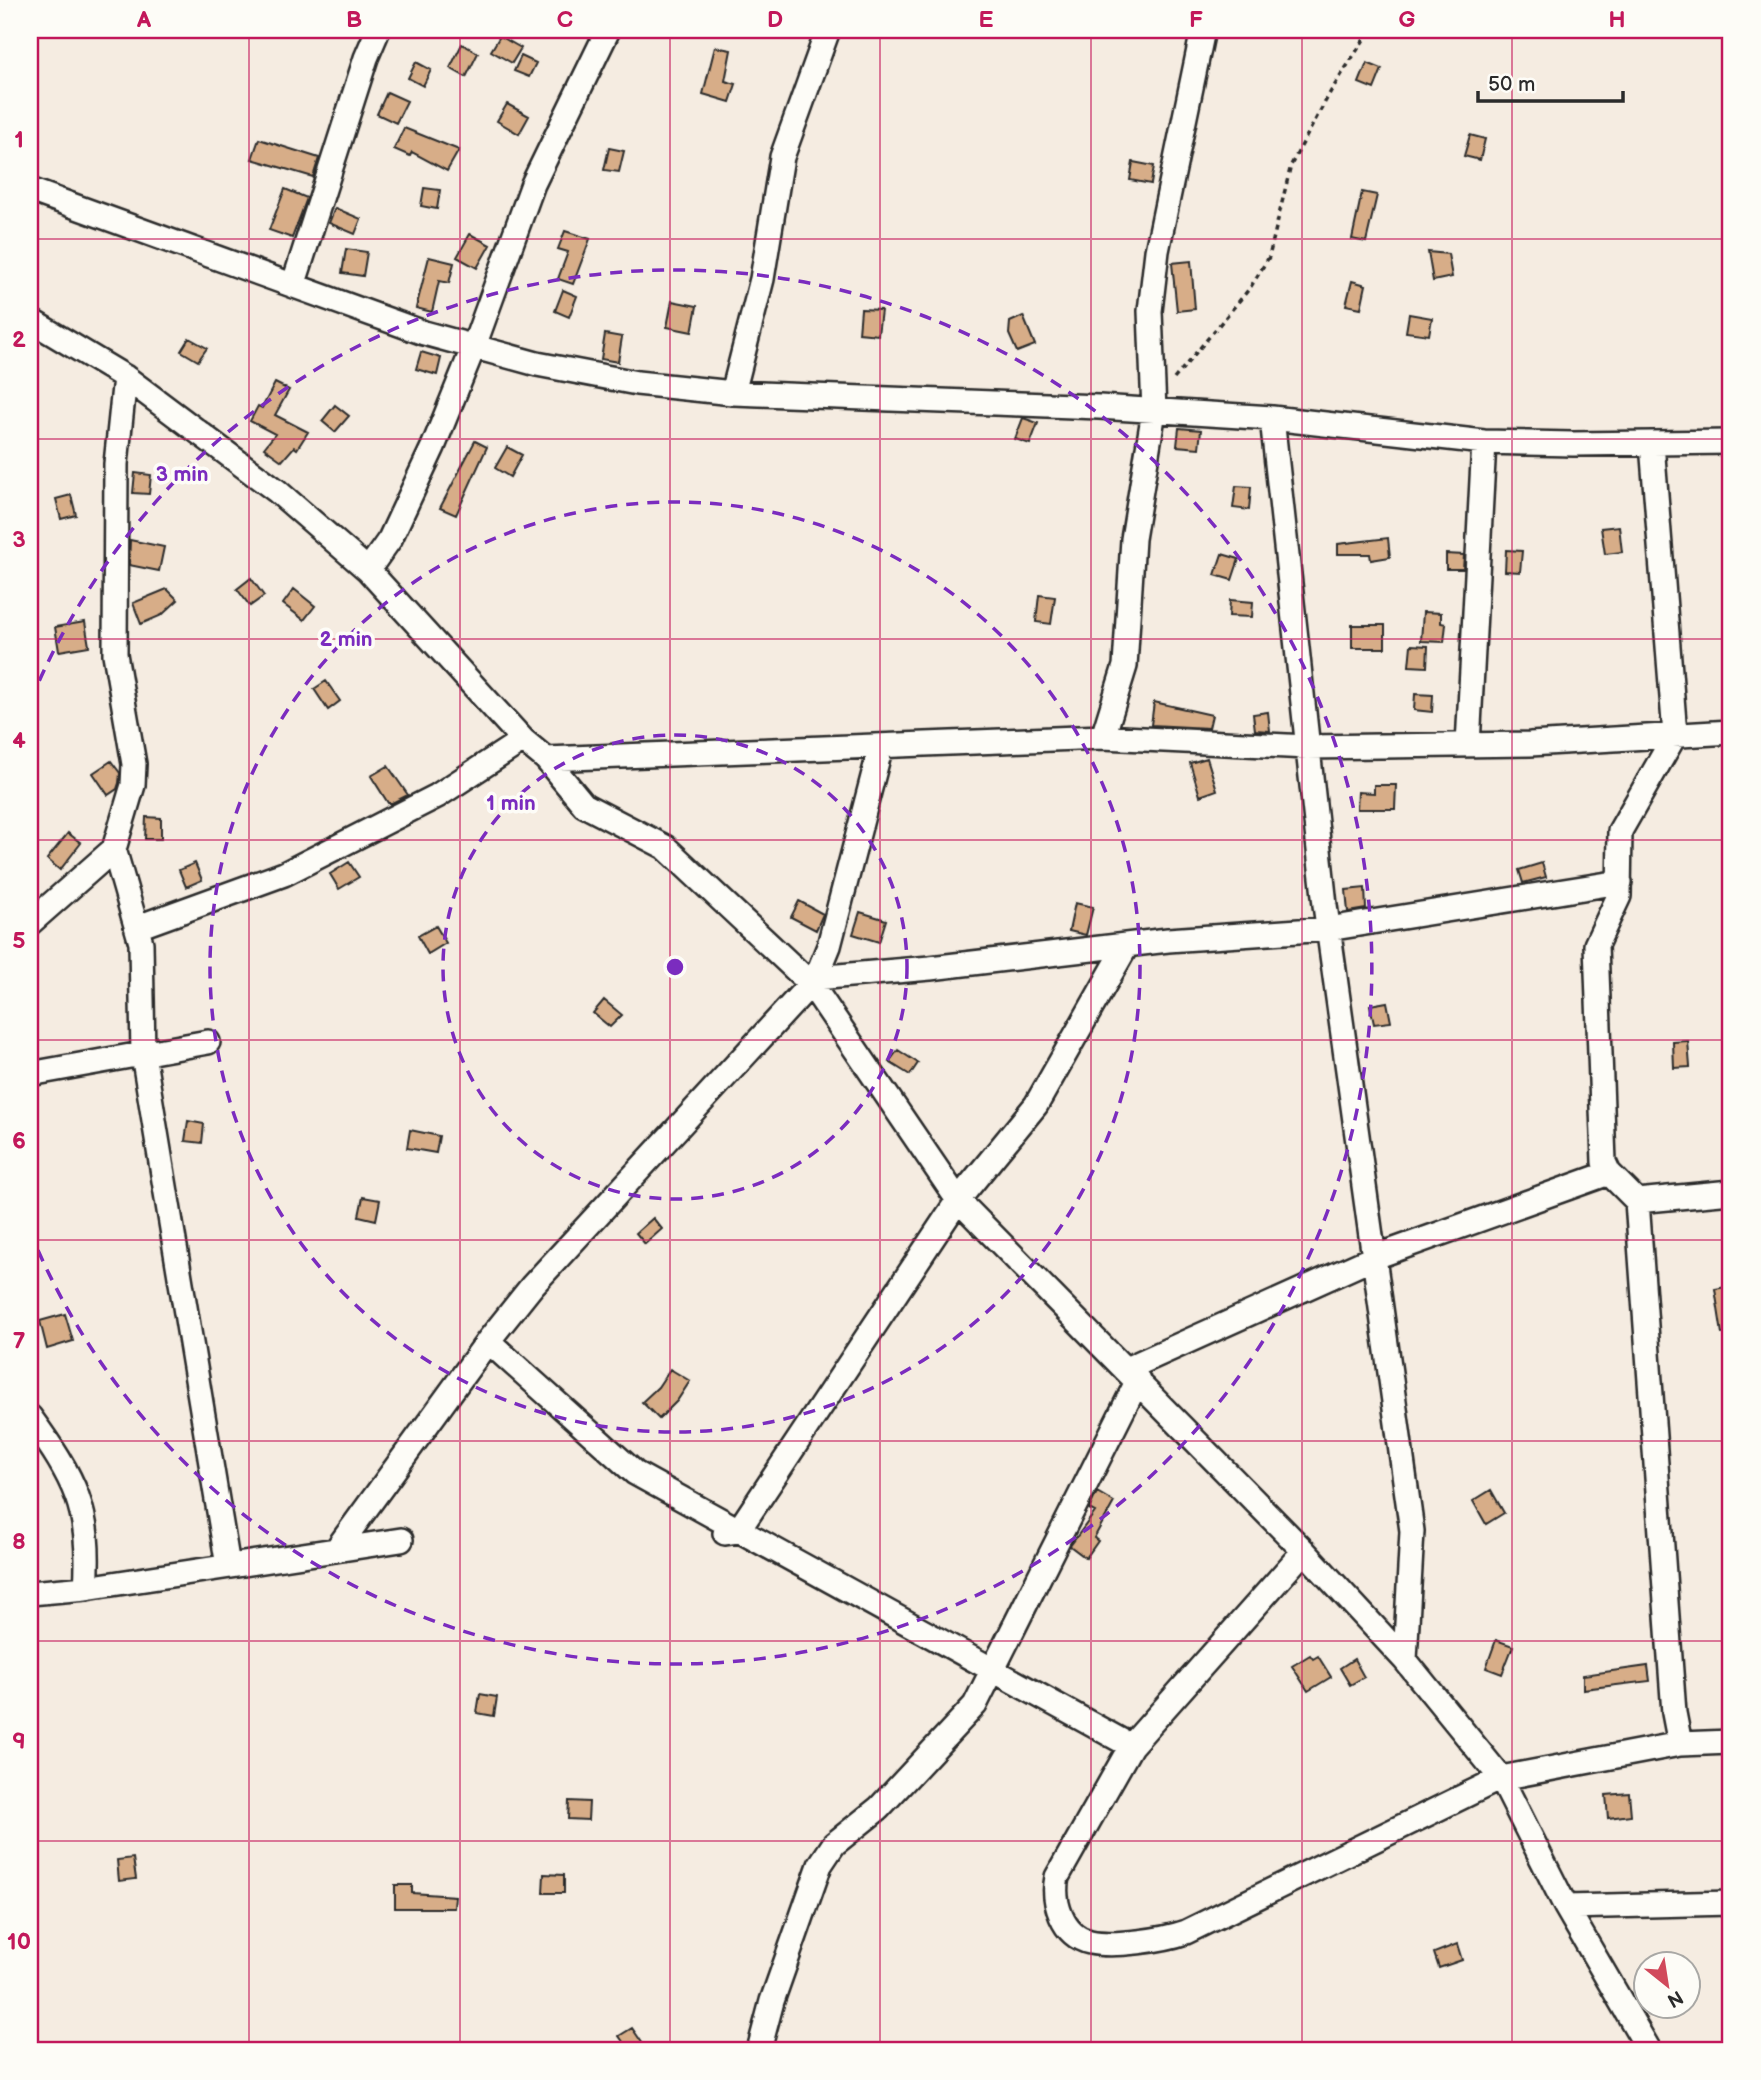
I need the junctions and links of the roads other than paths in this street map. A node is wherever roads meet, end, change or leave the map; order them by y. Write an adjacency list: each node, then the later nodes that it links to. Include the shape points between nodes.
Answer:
1 (378, 30): 6 (street)
2 (608, 30): 8 (street, via 533,184)
3 (828, 30): 10 (street, via 782,157 762,279)
4 (1203, 30): 11 (street, via 1157,251 1150,311)
5 (30, 190): 6 (street)
6 (293, 286): 8 (street)
7 (30, 320): 9 (street)
8 (474, 346): 10 (street, via 537,364 637,383); 16 (street, via 390,539)
9 (125, 377): 16 (street, via 229,452); 25 (street, via 116,464 115,654 134,776)
10 (733, 393): 11 (street)
11 (1154, 411): 12 (street); 19 (street, via 1133,539 1125,666)
12 (1272, 418): 13 (street); 23 (street)
13 (1484, 442): 15 (street); 21 (street)
14 (1731, 442): 15 (street)
15 (1653, 444): 18 (street)
16 (368, 570): 20 (street)
17 (1731, 732): 18 (street)
18 (1675, 735): 21 (street); 26 (street, via 1620,831)
19 (1103, 737): 22 (street); 23 (street)
20 (523, 740): 24 (street); 28 (street, via 437,796 284,874)
21 (1468, 745): 23 (street)
22 (881, 746): 24 (street); 31 (street, via 829,946)
23 (1307, 747): 29 (street)
24 (546, 759): 31 (street, via 584,805 664,847)
25 (114, 849): 27 (street); 28 (street)
26 (1620, 881): 29 (street); 35 (street, via 1619,896 1597,945 1604,1162)
27 (30, 923)
28 (138, 927): 33 (street)
29 (1328, 929): 30 (street); 39 (street)
30 (1127, 945): 31 (street); 37 (street, via 1036,1105)
31 (813, 981): 37 (street); 40 (street, via 532,1286)
32 (208, 1042): 33 (street)
33 (143, 1054): 34 (street); 47 (street)
34 (30, 1074)
35 (1609, 1173): 38 (street); 39 (street)
36 (1731, 1192): 38 (street)
37 (958, 1200): 41 (street); 43 (street)
38 (1637, 1200): 53 (street, via 1674,1713)
39 (1375, 1257): 41 (street); 50 (street, via 1412,1531)
40 (488, 1341): 43 (street, via 635,1473); 45 (street)
41 (1132, 1374): 46 (street); 51 (street)
42 (30, 1417): 48 (street, via 61,1460 80,1500 89,1542)
43 (731, 1532): 51 (street)
44 (401, 1540): 45 (street)
45 (336, 1550): 47 (street)
46 (1304, 1550): 50 (street); 54 (street)
47 (228, 1566): 48 (street)
48 (86, 1588): 49 (street)
49 (30, 1593)
50 (1405, 1660): 55 (street)
51 (994, 1671): 54 (street); 58 (street, via 975,1705 943,1741 879,1808 834,1844 820,1865)
52 (1731, 1742): 53 (street)
53 (1680, 1744): 55 (street)
54 (1131, 1746): 55 (street, via 1057,1877 1054,1895 1066,1928 1089,1942 1163,1941 1186,1932)
55 (1501, 1778): 57 (street)
56 (1731, 1903): 57 (street)
57 (1566, 1907): 59 (street)
58 (759, 2050)
59 (1649, 2050)

